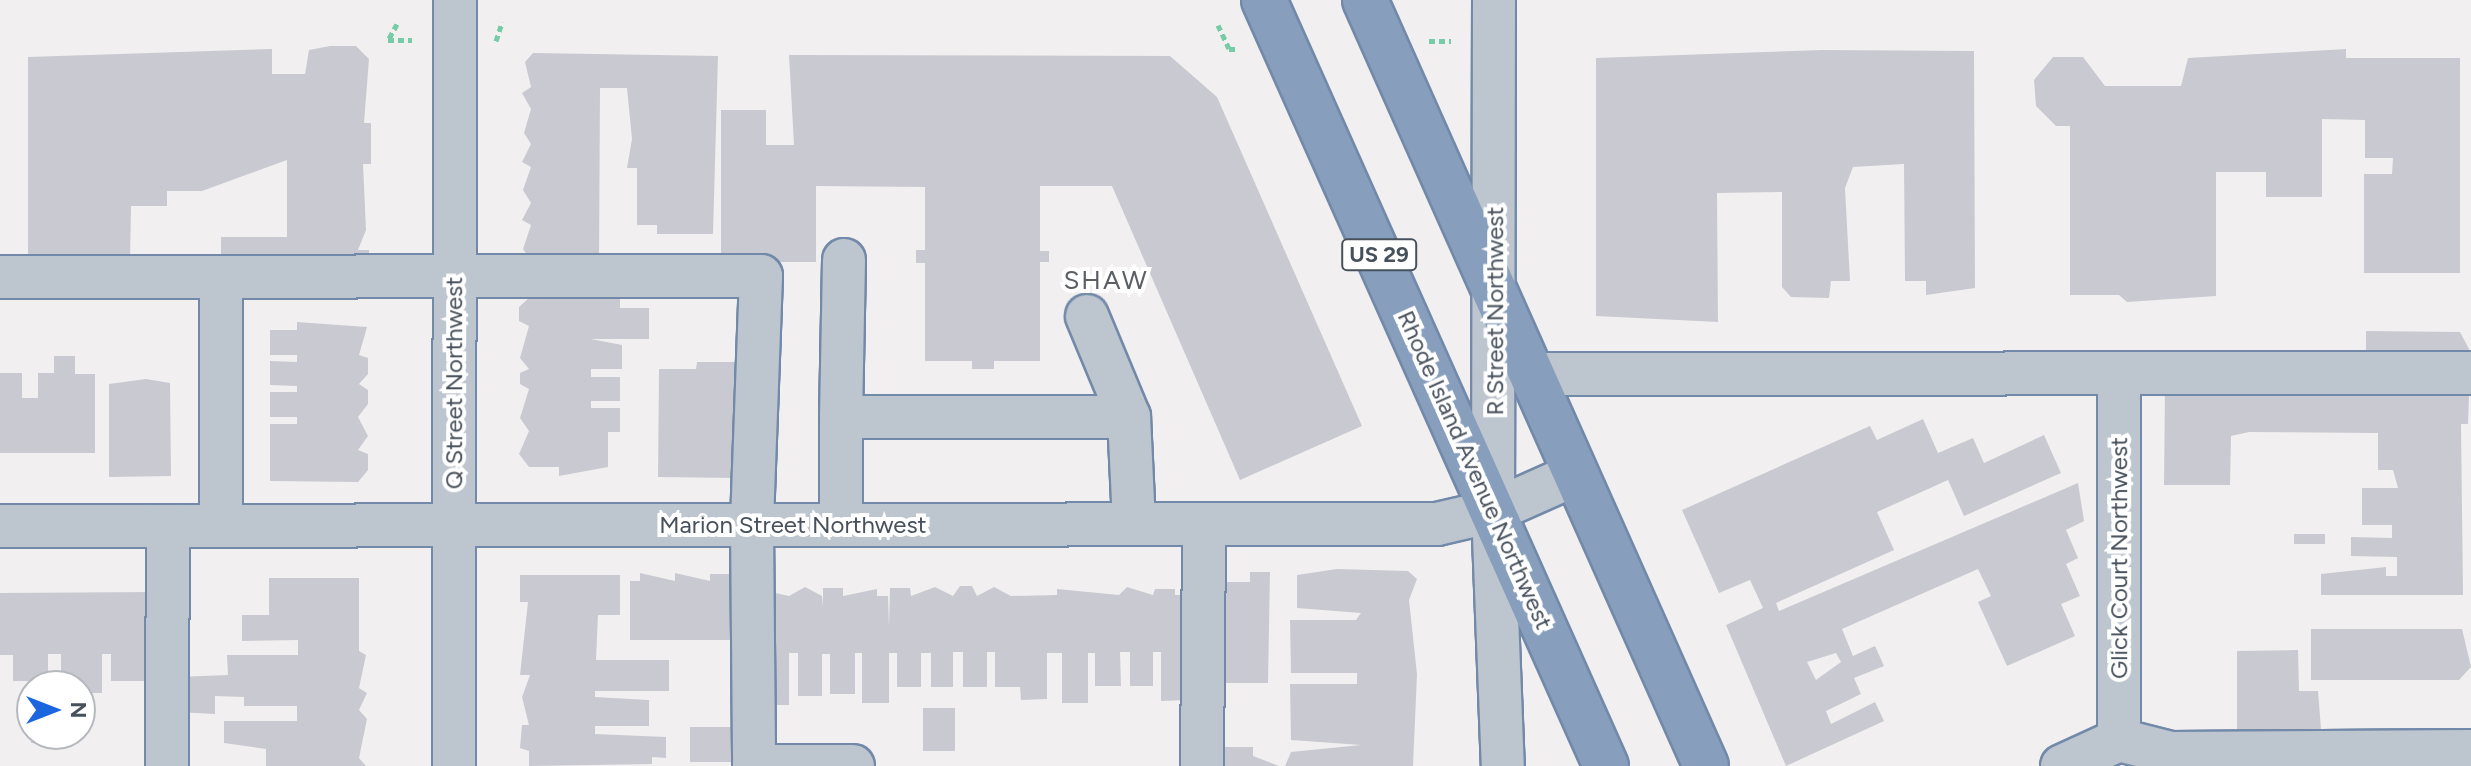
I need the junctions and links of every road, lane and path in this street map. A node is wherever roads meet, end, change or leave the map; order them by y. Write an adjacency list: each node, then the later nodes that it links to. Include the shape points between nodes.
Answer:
1 (455, 0): 11 (street, Q Street Northwest)
2 (1264, 0): 21 (highway, Rhode Island Avenue Northwest / US 29)
3 (1365, 0): 13 (highway)
4 (1494, 0): 13 (street, R Street Northwest)
5 (397, 24): 6 (path, via 388,40)
6 (417, 40)
7 (1426, 41): 8 (path)
8 (1458, 41)
9 (844, 260): 18 (street)
10 (0, 277): 12 (street)
11 (454, 278): 12 (street); 25 (street, via 761,276); 29 (street, Q Street Northwest)
12 (221, 279): 28 (street)
13 (1496, 296): 16 (highway); 21 (street, R Street Northwest)
14 (1087, 316): 19 (street)
15 (2471, 373): 17 (street)
16 (1530, 374): 17 (street); 20 (highway)
17 (2119, 376): 30 (street, Glick Court Northwest)
18 (841, 417): 19 (street); 22 (street)
19 (1129, 417): 23 (street)
20 (1576, 474): 21 (street, Marion Street Northwest); 39 (highway)
21 (1493, 511): 24 (street, Marion Street Northwest, via 1437,524); 37 (street, R Street Northwest); 38 (highway, Rhode Island Avenue Northwest / US 29)
22 (841, 524): 23 (street, Marion Street Northwest); 25 (street, Marion Street Northwest)
23 (1134, 524): 24 (street, Marion Street Northwest)
24 (1204, 524): 36 (street)
25 (752, 525): 29 (street, Marion Street Northwest); 34 (street)
26 (0, 526): 27 (street, Marion Street Northwest)
27 (168, 526): 28 (street, Marion Street Northwest); 32 (street)
28 (221, 526): 29 (street, Marion Street Northwest)
29 (454, 526): 33 (street, Q Street Northwest)
30 (2119, 740): 31 (street, via 2171,753); 40 (street)
31 (2471, 751)
32 (167, 766)
33 (454, 766)
34 (754, 766): 35 (street)
35 (853, 766)
36 (1202, 766)
37 (1503, 766)
38 (1606, 766)
39 (1706, 766)
40 (2062, 766)

